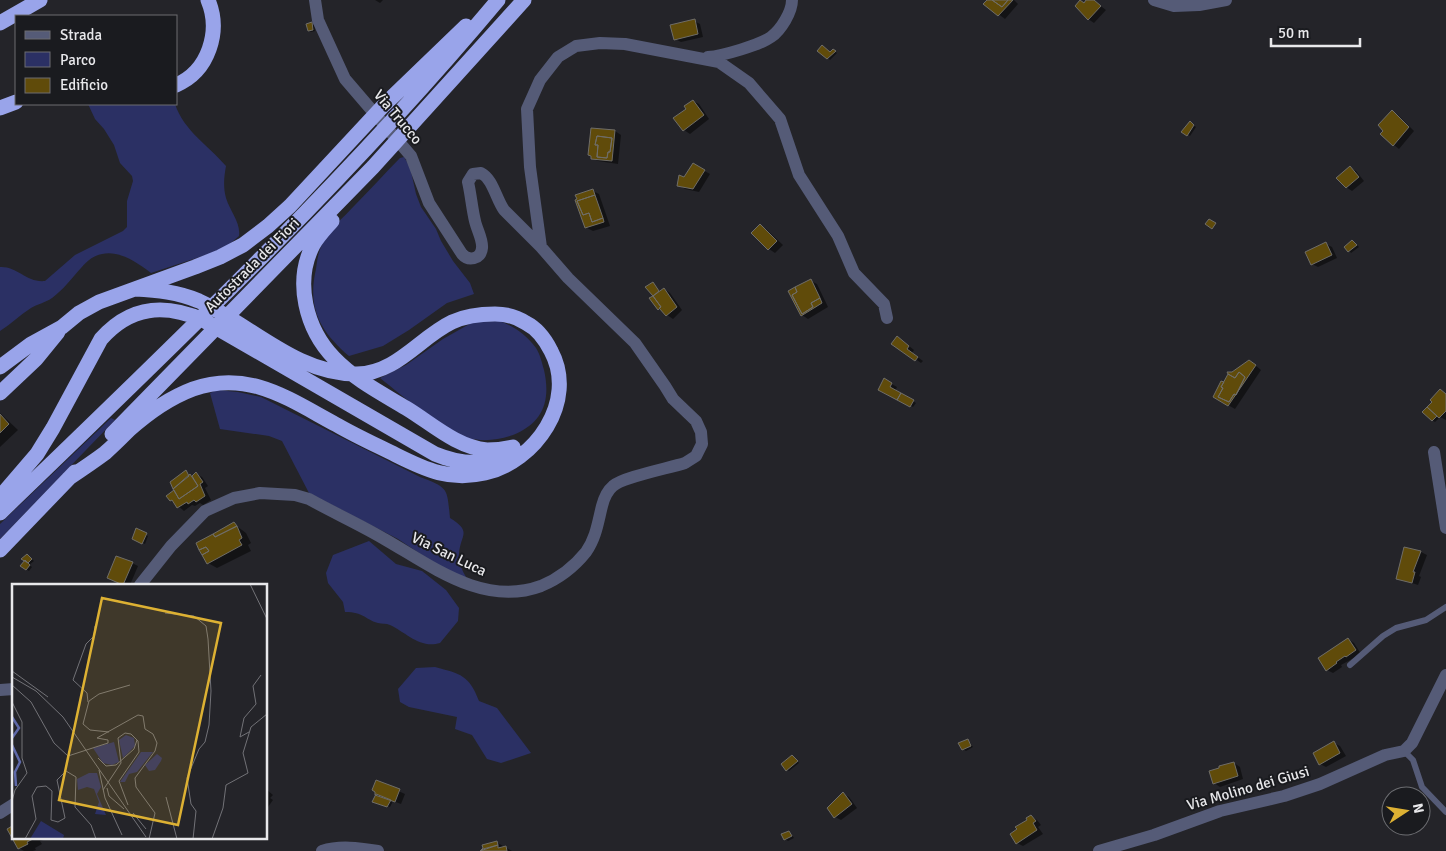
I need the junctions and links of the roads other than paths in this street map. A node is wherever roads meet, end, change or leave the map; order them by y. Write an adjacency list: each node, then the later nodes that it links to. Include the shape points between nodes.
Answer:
1 (40, 0): 9 (highway)
2 (208, 0): 11 (highway, via 213,21 211,45 201,64)
3 (315, 0): 15 (street, Via Trucco, via 318,20 345,79 411,156 428,203 462,254 476,258 482,248 468,182 477,172 487,177 504,210)
4 (524, 0): 14 (highway, Autostrada dei Fiori)
5 (792, 0): 10 (street, via 783,25 771,37 718,56)
6 (1154, 0): 7 (street, via 1174,6)
7 (1226, 0)
8 (497, 1): 16 (highway, via 455,35 268,226 220,257); 26 (highway, Autostrada dei Fiori, via 396,117 191,329)
9 (0, 22)
10 (696, 58): 15 (street, via 625,44 600,43 576,46 558,58 540,80 527,110 530,167); 17 (street, via 719,62 749,83 780,118 799,175 838,236 854,273 884,304)
11 (178, 84)
12 (15, 102): 13 (highway)
13 (0, 108)
14 (373, 166): 22 (highway, via 313,245 304,274 303,292 314,329 333,357 361,380 456,440 487,450); 24 (highway, Autostrada dei Fiori)
15 (541, 246): 29 (street, Via San Luca, via 568,278 635,343 673,400 699,426 702,438 700,450 692,461 623,480 614,486 605,496 595,535 569,570 529,589 511,592 488,590 465,583 425,563 309,498 260,493 234,498 205,511)
16 (134, 289): 18 (highway, via 98,302); 21 (highway, via 160,290 198,301 298,359 322,370 343,373 360,374 396,362 454,321 488,314 513,317 542,335 557,365 557,402)
17 (887, 318)
18 (62, 327): 19 (highway, via 31,344); 20 (highway, via 36,359)
19 (0, 367)
20 (0, 393)
21 (542, 434): 22 (highway); 24 (highway, via 529,450 508,466 483,474 448,476 423,469 287,397 239,382 216,383 169,400)
22 (522, 446): 25 (highway, via 498,459 483,462 447,459 203,320 175,310 148,310 122,320 100,338 54,428 37,454)
23 (1434, 452): 27 (street)
24 (69, 478): 28 (highway, Autostrada dei Fiori)
25 (0, 497)
26 (0, 513)
27 (1446, 528)
28 (0, 550)
29 (141, 584)
30 (1446, 607): 31 (lane, via 1426,620 1396,628)
31 (1350, 665)
32 (1446, 675): 33 (street, via 1412,743)
33 (1404, 751): 35 (lane, via 1413,760 1422,788); 39 (street, Via Molino dei Giusi, via 1385,755 1284,796 1220,811)
34 (12, 805): 36 (street)
35 (1446, 812)
36 (0, 813)
37 (322, 851): 38 (street, via 352,848)
38 (378, 851)
39 (1099, 851)

